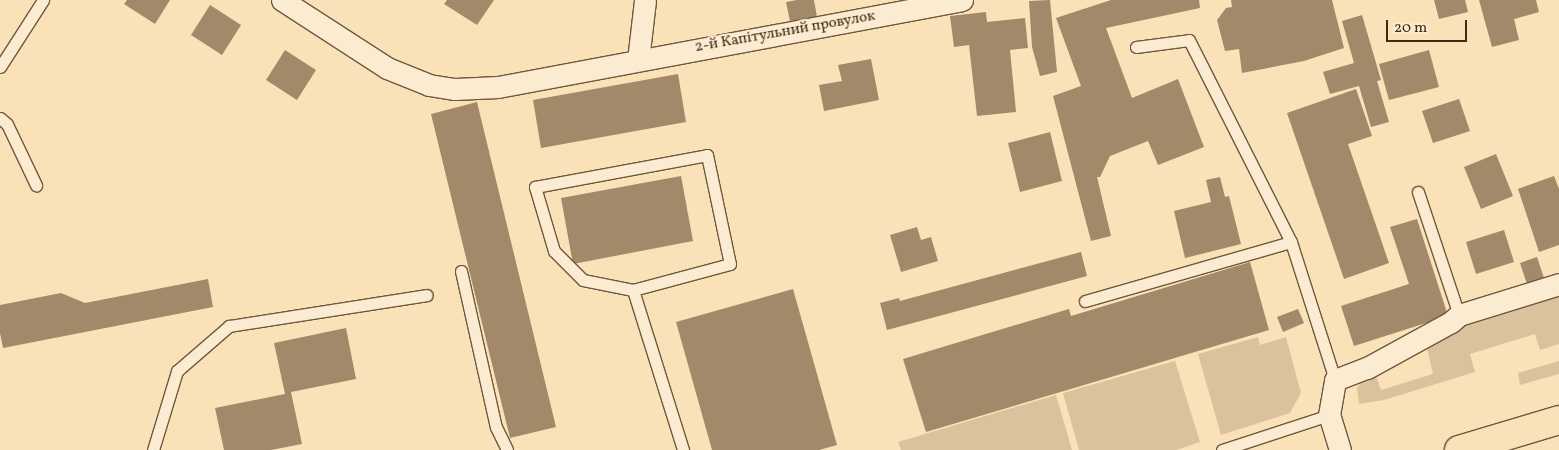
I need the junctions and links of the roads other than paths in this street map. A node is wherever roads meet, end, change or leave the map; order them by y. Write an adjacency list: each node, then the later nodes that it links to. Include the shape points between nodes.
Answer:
1 (43, 0): 7 (lane)
2 (282, 0): 6 (street, 2-й Капітульний провулок, via 387,68 429,85 455,89 498,87)
3 (645, 0): 6 (street)
4 (962, 0): 6 (street, 2-й Капітульний провулок)
5 (1136, 47): 11 (lane, via 1189,40)
6 (638, 60)
7 (0, 67)
8 (0, 118): 9 (lane, via 7,124)
9 (36, 185)
10 (1418, 192): 17 (lane)
11 (1291, 242): 16 (lane); 18 (lane)
12 (461, 271): 22 (lane, via 496,427)
13 (1559, 284): 17 (street)
14 (633, 290): 14 (lane, via 730,264 707,155 535,187 554,251 583,280); 23 (lane)
15 (427, 295): 21 (lane, via 229,326 177,371)
16 (1085, 300)
17 (1459, 315): 18 (street, via 1367,368)
18 (1335, 380): 19 (street)
19 (1329, 415): 24 (lane); 25 (street)
20 (1559, 420): 26 (main road)
21 (153, 450)
22 (507, 450)
23 (683, 450)
24 (1222, 450)
25 (1340, 450)
26 (1460, 450)

